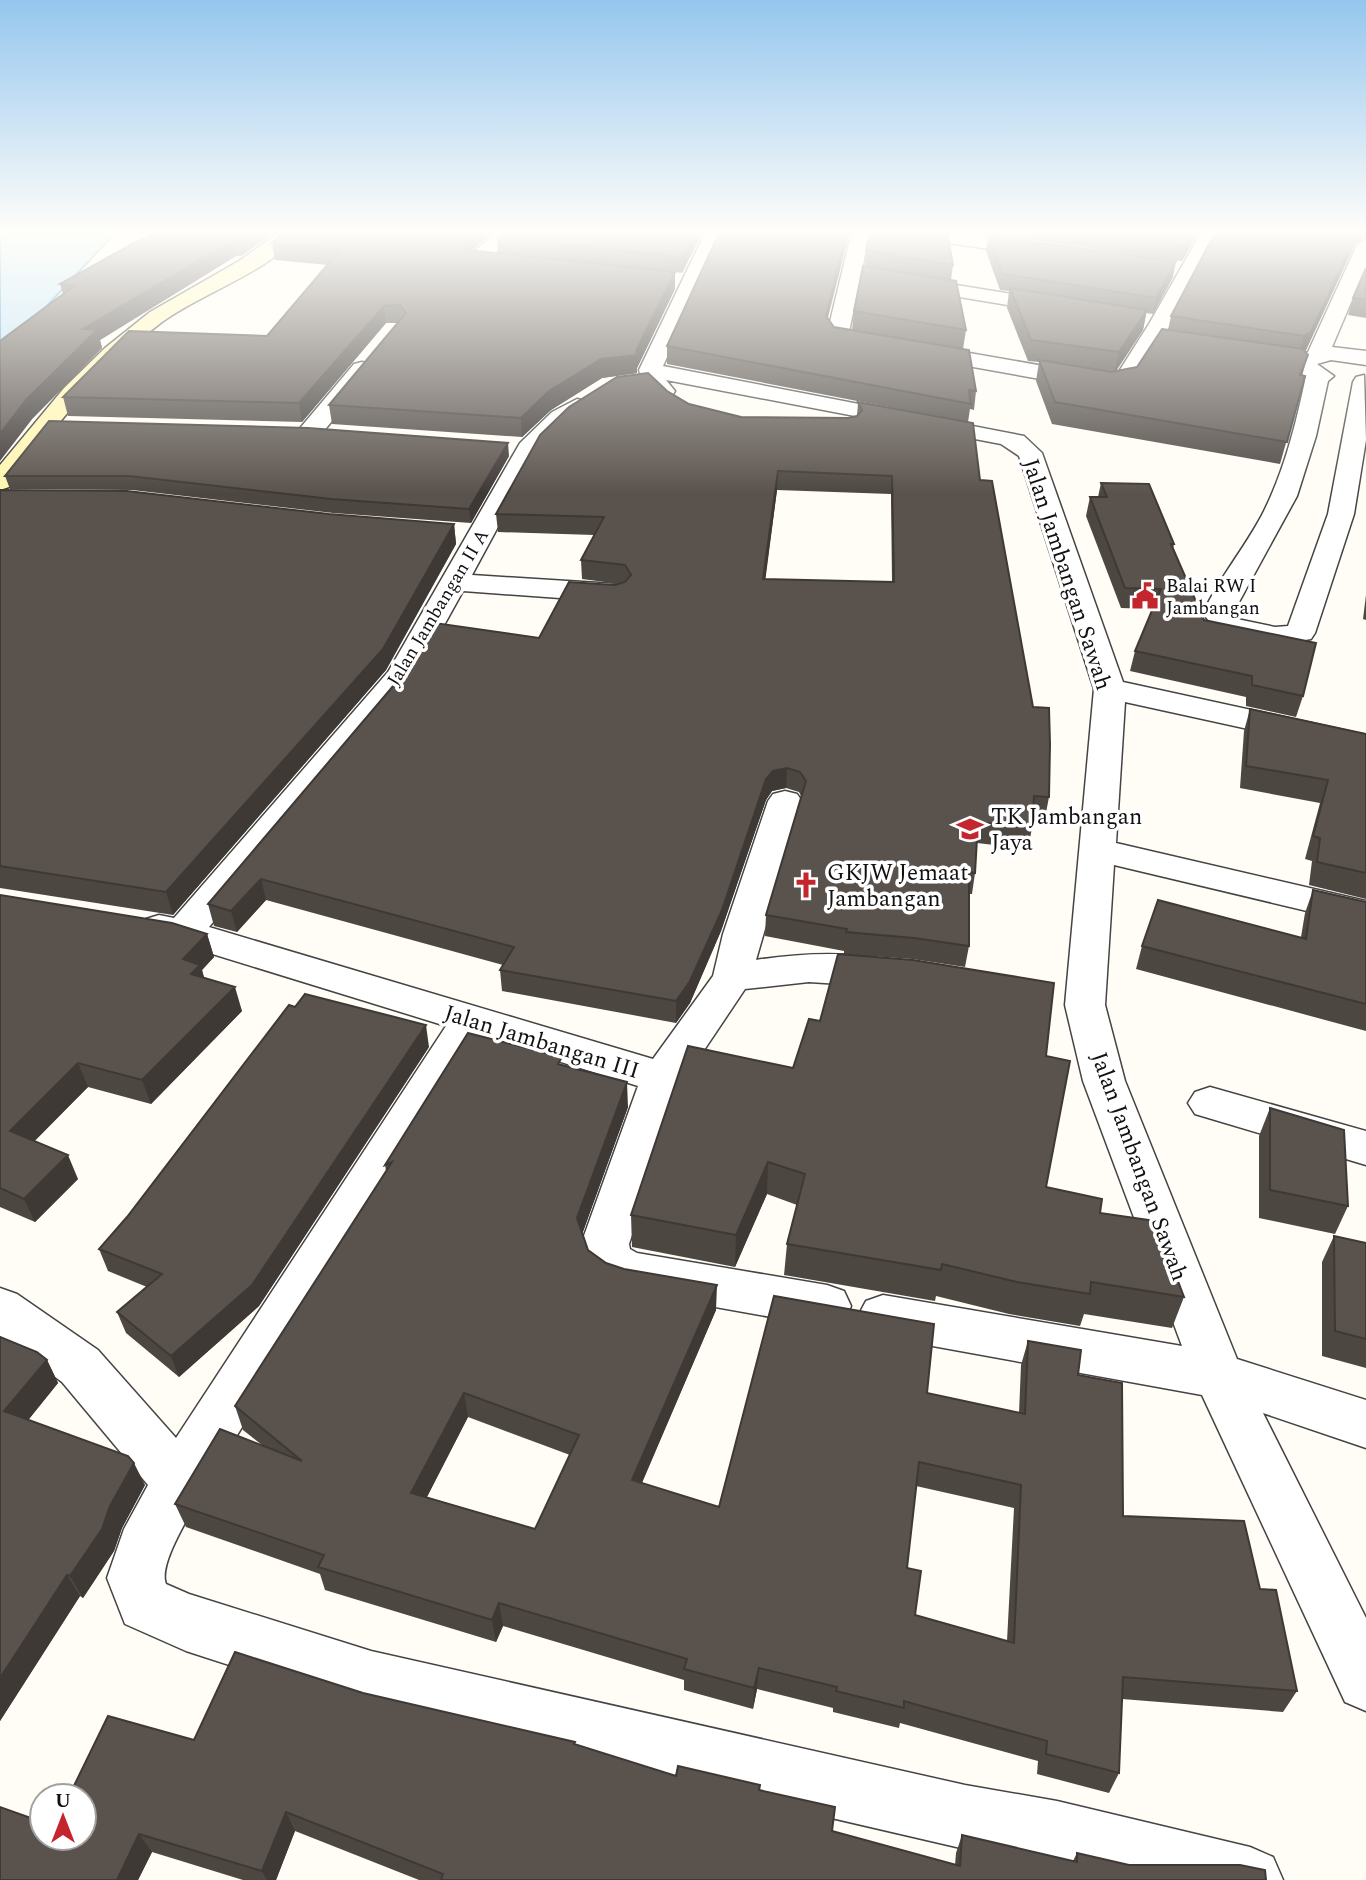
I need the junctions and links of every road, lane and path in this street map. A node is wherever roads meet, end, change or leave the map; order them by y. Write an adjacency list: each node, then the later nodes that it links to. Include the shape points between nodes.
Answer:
1 (155, 319): 16 (main road, via 113,352)
2 (674, 319): 13 (street)
3 (843, 319): 7 (street, via 838,334 859,342 1112,384 1124,381)
4 (1134, 319): 7 (street)
5 (1161, 319): 7 (street)
6 (1334, 319): 11 (street)
7 (1156, 332): 8 (street)
8 (1177, 344)
9 (378, 349): 20 (street)
10 (1280, 359): 11 (street)
11 (1314, 364): 12 (street, via 1332,379); 12 (street, via 1288,487 1265,533 1230,585 1218,613 1227,626 1276,636 1300,634 1341,514)
12 (1365, 374)
13 (652, 375): 14 (street); 15 (street, Jalan Jambangan Sawah); 23 (street, Jalan Jambangan II A, via 611,387 515,447 467,534)
14 (680, 402)
15 (916, 421): 18 (street, Jalan Jambangan Sawah, via 868,427); 25 (street, Jalan Jambangan Sawah, via 1006,438 1030,453)
16 (43, 425): 17 (street); 22 (main road)
17 (70, 425)
18 (815, 425)
19 (284, 432): 20 (street)
20 (310, 432): 21 (street)
21 (338, 434)
22 (4, 494)
23 (453, 582): 24 (street); 31 (street, Jalan Jambangan II A, via 401,676)
24 (615, 593)
25 (1110, 689): 26 (street); 28 (street, Jalan Jambangan Sawah)
26 (1366, 745)
27 (785, 801): 32 (street, via 741,934)
28 (1097, 850): 29 (street); 35 (street, Jalan Jambangan Sawah)
29 (1366, 913)
30 (118, 921): 31 (street, Jalan Jambangan III)
31 (183, 932): 36 (street, Jalan Jambangan III)
32 (732, 978): 33 (street, via 759,972 844,969); 37 (street)
33 (919, 978)
34 (1043, 998): 35 (street)
35 (1085, 1004): 41 (street, Jalan Jambangan Sawah, via 1104,1081)
36 (471, 1020): 37 (street, Jalan Jambangan III); 43 (street)
37 (663, 1078): 41 (street, Jalan Jambangan III, via 606,1244 609,1260 626,1271)
38 (1210, 1103): 39 (street)
39 (1366, 1148)
40 (0, 1309): 43 (street, via 79,1366)
41 (1218, 1375): 42 (street, Jalan Jambangan III); 44 (street, Jalan Jambangan Sawah)
42 (1366, 1424)
43 (179, 1481): 45 (street, via 144,1548 135,1578 145,1604 186,1622 371,1682)
44 (1366, 1681)
45 (1250, 1880)

